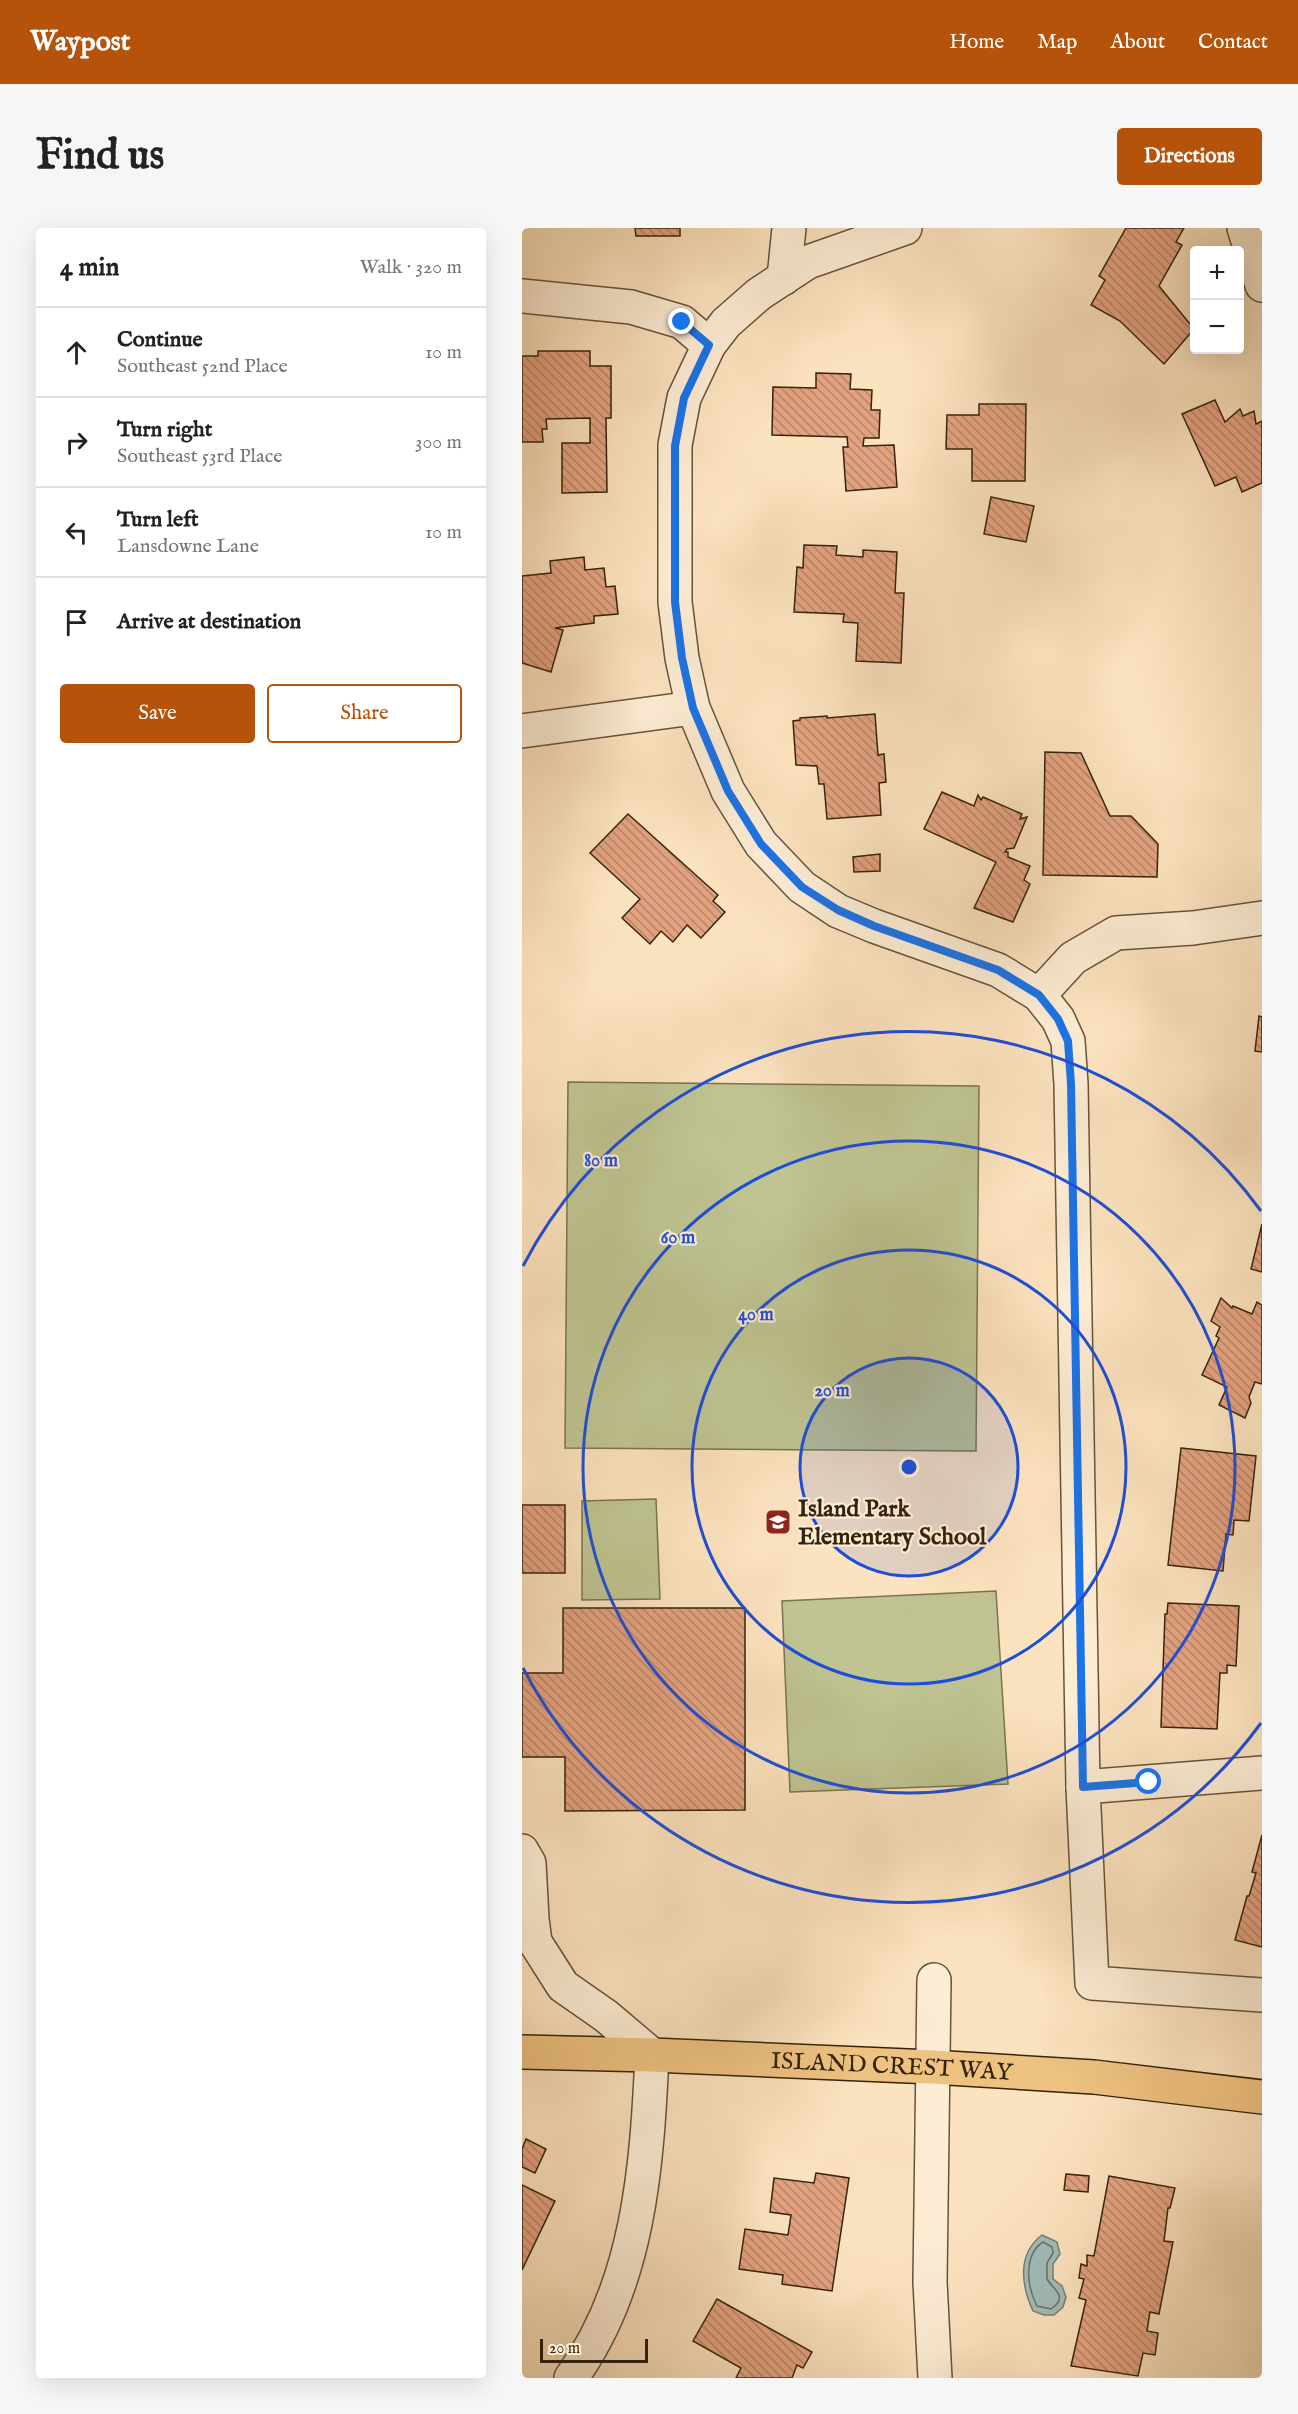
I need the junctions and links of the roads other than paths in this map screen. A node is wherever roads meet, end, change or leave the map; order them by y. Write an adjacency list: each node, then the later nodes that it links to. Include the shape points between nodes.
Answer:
1 (789, 228): 4 (street)
2 (905, 228): 4 (street, via 808,262)
3 (1244, 228): 5 (street)
4 (784, 278): 7 (street, via 726,323)
5 (1262, 285)
6 (522, 296): 7 (street, via 631,307 682,322)
7 (709, 345): 8 (street, via 684,398 675,446 675,602)
8 (693, 708): 9 (street); 11 (street, via 728,791 761,844 802,887 838,910 998,970)
9 (522, 731)
10 (1262, 918): 11 (street, via 1116,933 1073,958)
11 (1039, 995): 13 (street, via 1058,1019 1068,1041 1071,1084)
12 (1262, 1773): 13 (street)
13 (1083, 1787): 16 (street, via 1092,1983)
14 (522, 1851): 18 (street, via 529,1863 535,1942 563,1986)
15 (934, 1980): 19 (street)
16 (1262, 1995)
17 (522, 2052): 18 (main road, ISLAND CREST WAY)
18 (652, 2055): 19 (main road, ISLAND CREST WAY); 21 (street, via 645,2166 629,2249 607,2314)
19 (932, 2067): 20 (main road, ISLAND CREST WAY, via 1094,2077); 22 (street, via 930,2282)
20 (1262, 2097)
21 (570, 2378)
22 (935, 2378)

